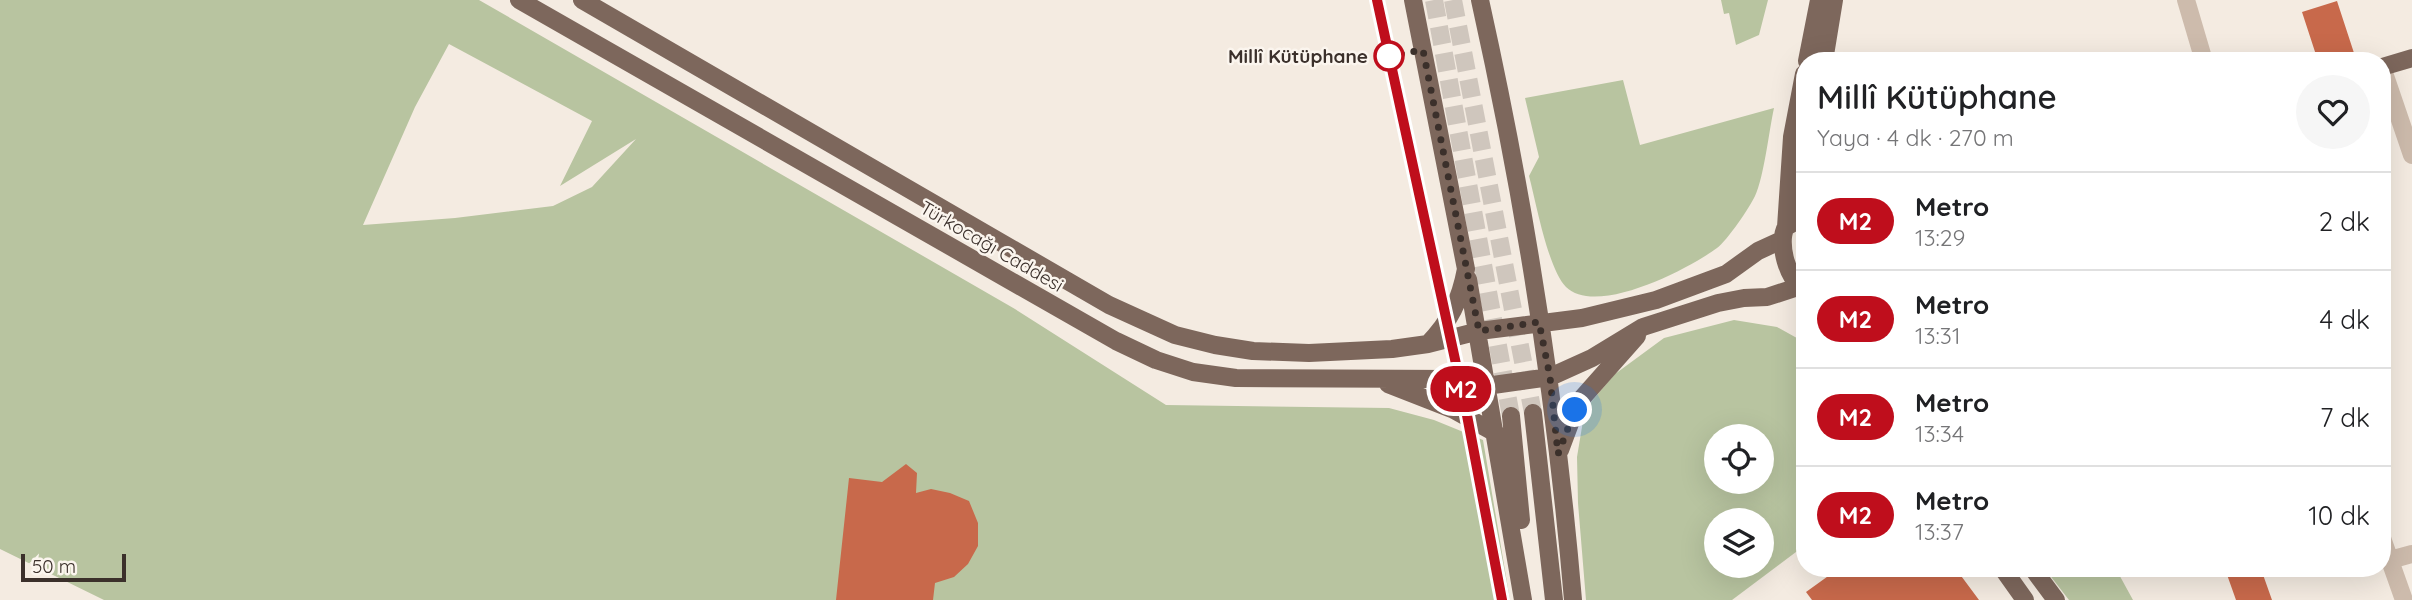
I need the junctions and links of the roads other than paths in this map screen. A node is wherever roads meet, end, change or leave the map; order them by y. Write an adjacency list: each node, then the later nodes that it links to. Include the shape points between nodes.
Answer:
1 (519, 0): 16 (main road, Türkocağı Caddesi)
2 (582, 0): 13 (main road, Türkocağı Caddesi)
3 (1413, 0): 22 (main road)
4 (1479, 0): 25 (main road)
5 (1819, 0): 8 (main road)
6 (1834, 0): 9 (main road)
7 (2186, 0): 10 (street)
8 (1809, 52)
9 (1825, 52)
10 (2201, 52)
11 (2412, 58): 12 (main road)
12 (2391, 65)
13 (701, 69): 14 (main road, Türkocağı Caddesi); 16 (main road)
14 (722, 82): 17 (main road); 28 (main road, Türkocağı Caddesi, via 1110,305 1175,335 1253,351 1309,353)
15 (2391, 94): 19 (street)
16 (695, 99): 17 (main road, Türkocağı Caddesi)
17 (715, 111): 30 (main road, Türkocağı Caddesi, via 1072,317 1156,360 1193,372 1236,378)
18 (1796, 116): 21 (main road)
19 (2412, 155)
20 (1796, 224): 21 (main road, Türkocağı Caddesi)
21 (1784, 234): 23 (main road, via 1790,272); 25 (main road, Türkocağı Caddesi, via 1726,274 1656,300 1582,318)
22 (1466, 269): 27 (main road); 28 (main road, via 1455,310)
23 (1796, 281)
24 (1796, 289): 26 (main road, Türkocağı Caddesi, via 1718,303)
25 (1539, 322): 27 (main road, Türkocağı Caddesi); 29 (main road)
26 (1643, 327): 29 (main road, Türkocağı Caddesi); 35 (main road, via 1583,397)
27 (1479, 331): 28 (main road, Türkocağı Caddesi); 31 (main road)
28 (1428, 344)
29 (1550, 377): 31 (main road, Türkocağı Caddesi); 35 (main road)
30 (1378, 380): 31 (main road, Türkocağı Caddesi, via 1457,379); 34 (main road)
31 (1486, 386): 34 (main road)
32 (1533, 413): 43 (main road)
33 (1511, 416): 42 (main road)
34 (1497, 434): 41 (main road)
35 (1558, 454): 44 (main road)
36 (2412, 554): 37 (street)
37 (2391, 560)
38 (2391, 563): 47 (street)
39 (2009, 577): 45 (main road)
40 (2039, 577): 46 (main road)
41 (1523, 600)
42 (1530, 600)
43 (1554, 600)
44 (1573, 600)
45 (2025, 600)
46 (2056, 600)
47 (2404, 600)

